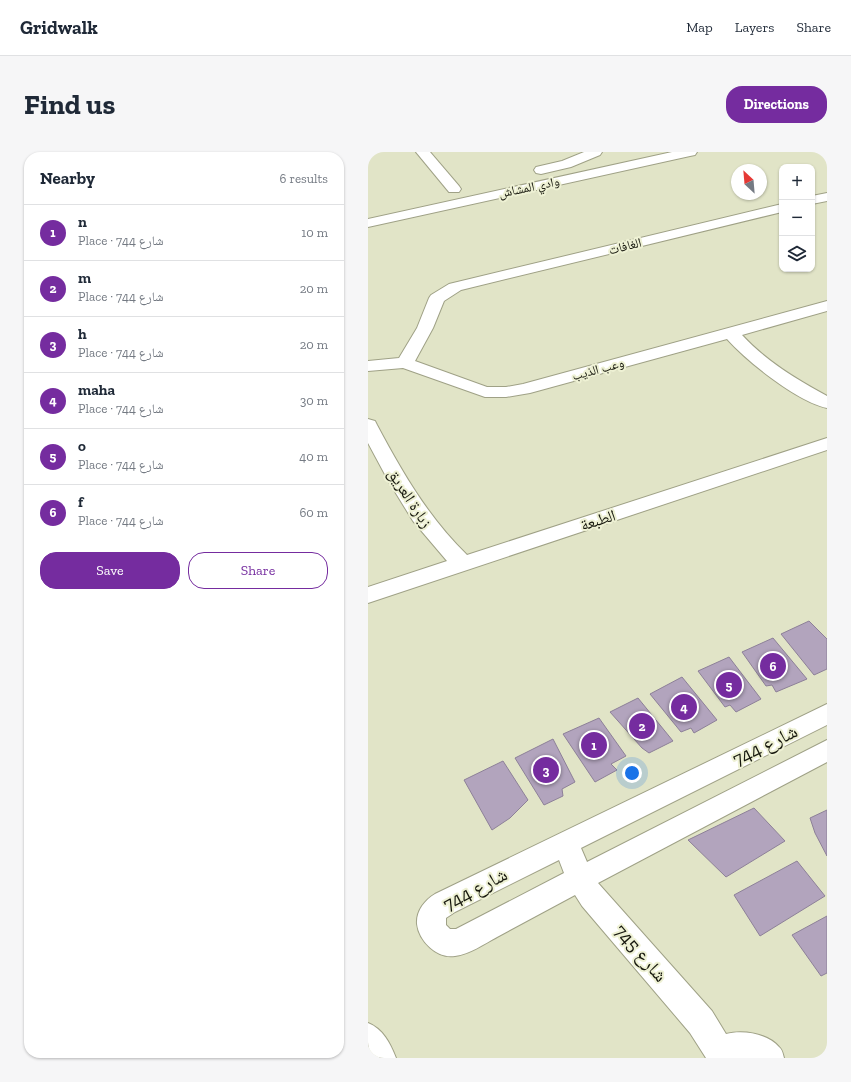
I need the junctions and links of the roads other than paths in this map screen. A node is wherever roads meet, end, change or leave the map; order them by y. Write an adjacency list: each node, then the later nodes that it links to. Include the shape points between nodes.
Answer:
1 (423, 152): 7 (street)
2 (595, 152): 5 (street, via 566,164)
3 (690, 152): 4 (street, وادي المشاش)
4 (663, 155): 12 (street, وادي المشاش)
5 (531, 172)
6 (470, 186): 7 (street)
7 (454, 189): 8 (street)
8 (440, 192)
9 (827, 197): 10 (street)
10 (815, 199)
11 (779, 209): 15 (street, الغافات, via 455,287 437,298 425,328)
12 (368, 223)
13 (827, 306): 14 (street, وعب الذيب)
14 (731, 333): 15 (street, وعب الذيب, via 506,392 485,392); 17 (street, via 766,367)
15 (405, 363): 16 (street, وعب الذيب)
16 (368, 366)
17 (827, 403)
18 (368, 425): 20 (street, زبارة العريق, via 407,499 443,545)
19 (827, 444): 20 (street, الطبعة)
20 (463, 564): 21 (street, الطبعة)
21 (368, 595)
22 (827, 714): 24 (street, شارع 744)
23 (827, 750): 25 (street, شارع 744)
24 (566, 843): 25 (street, شارع 745); 25 (street, شارع 744, via 445,903 435,910 431,921 433,933 447,942 465,939)
25 (580, 879): 27 (street, شارع 745, via 592,897 701,1022)
26 (368, 1038): 28 (street)
27 (722, 1055): 29 (street, via 731,1047 743,1046 755,1049)
28 (381, 1058)
29 (769, 1058)

